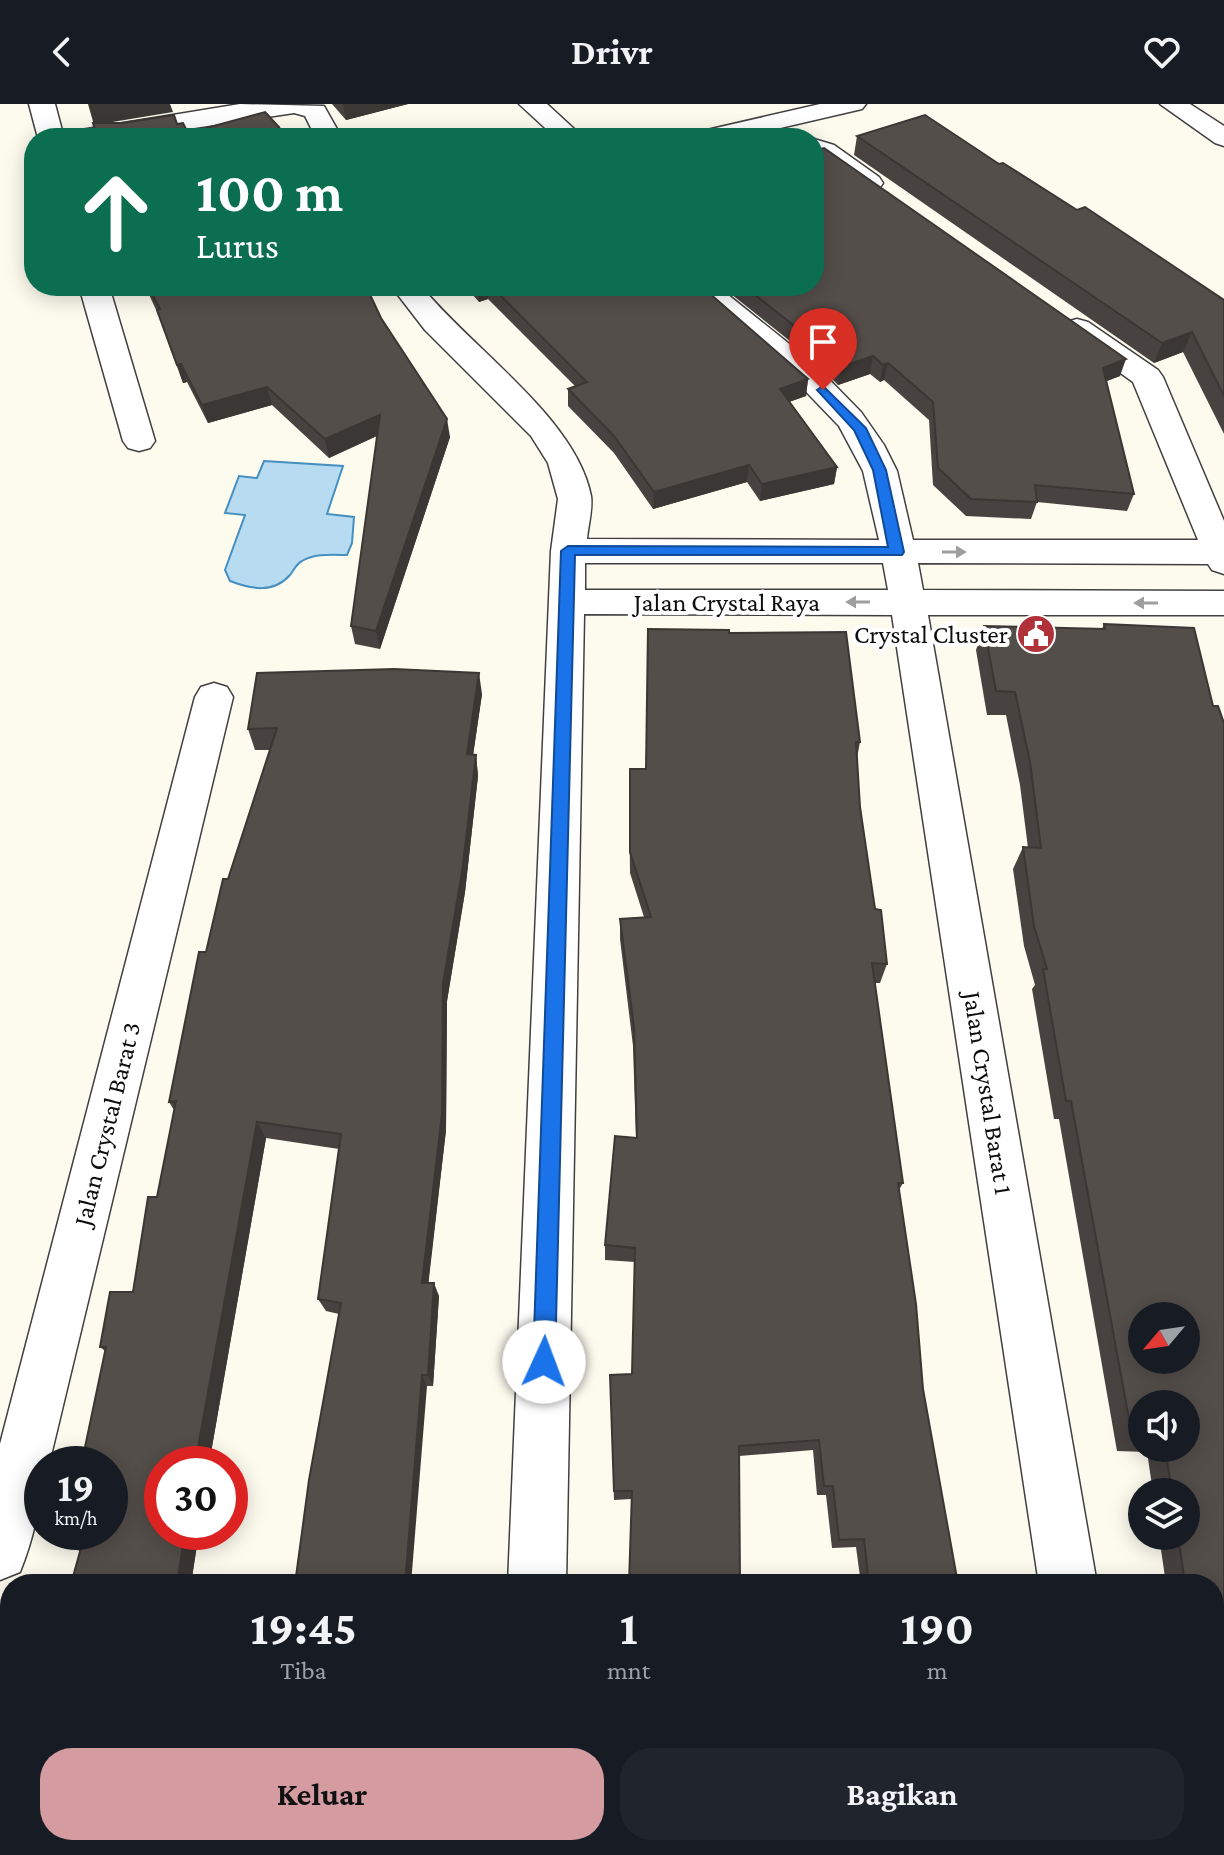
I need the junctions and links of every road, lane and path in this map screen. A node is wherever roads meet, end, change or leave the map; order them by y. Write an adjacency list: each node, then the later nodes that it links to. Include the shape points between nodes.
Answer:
1 (42, 104): 5 (street)
2 (532, 104): 8 (street)
3 (853, 104): 9 (street)
4 (1173, 104): 10 (street)
5 (48, 128)
6 (141, 128): 7 (street, via 296,105 315,111)
7 (324, 128)
8 (560, 128)
9 (747, 128)
10 (1224, 138)
11 (824, 151): 12 (street)
12 (889, 196)
13 (97, 296): 17 (street)
14 (414, 296): 18 (street, via 544,430 564,463 575,499)
15 (711, 296): 19 (street, Jalan Crystal Barat 1, via 823,390 859,428 879,470)
16 (1057, 314): 20 (street, via 1147,377)
17 (139, 441)
18 (568, 551): 19 (street, Jalan Crystal Raya); 21 (street)
19 (897, 552): 20 (street, Jalan Crystal Raya, one-way to 20); 22 (street, Jalan Crystal Barat 1)
20 (1223, 555)
21 (567, 602): 22 (street, Jalan Crystal Raya, one-way to 21); 26 (street)
22 (908, 602): 23 (street, Jalan Crystal Raya, one-way to 22); 27 (street, Jalan Crystal Barat 1)
23 (1224, 603)
24 (214, 697): 25 (street, Jalan Crystal Barat 3)
25 (0, 1552)
26 (537, 1574)
27 (1066, 1574)

